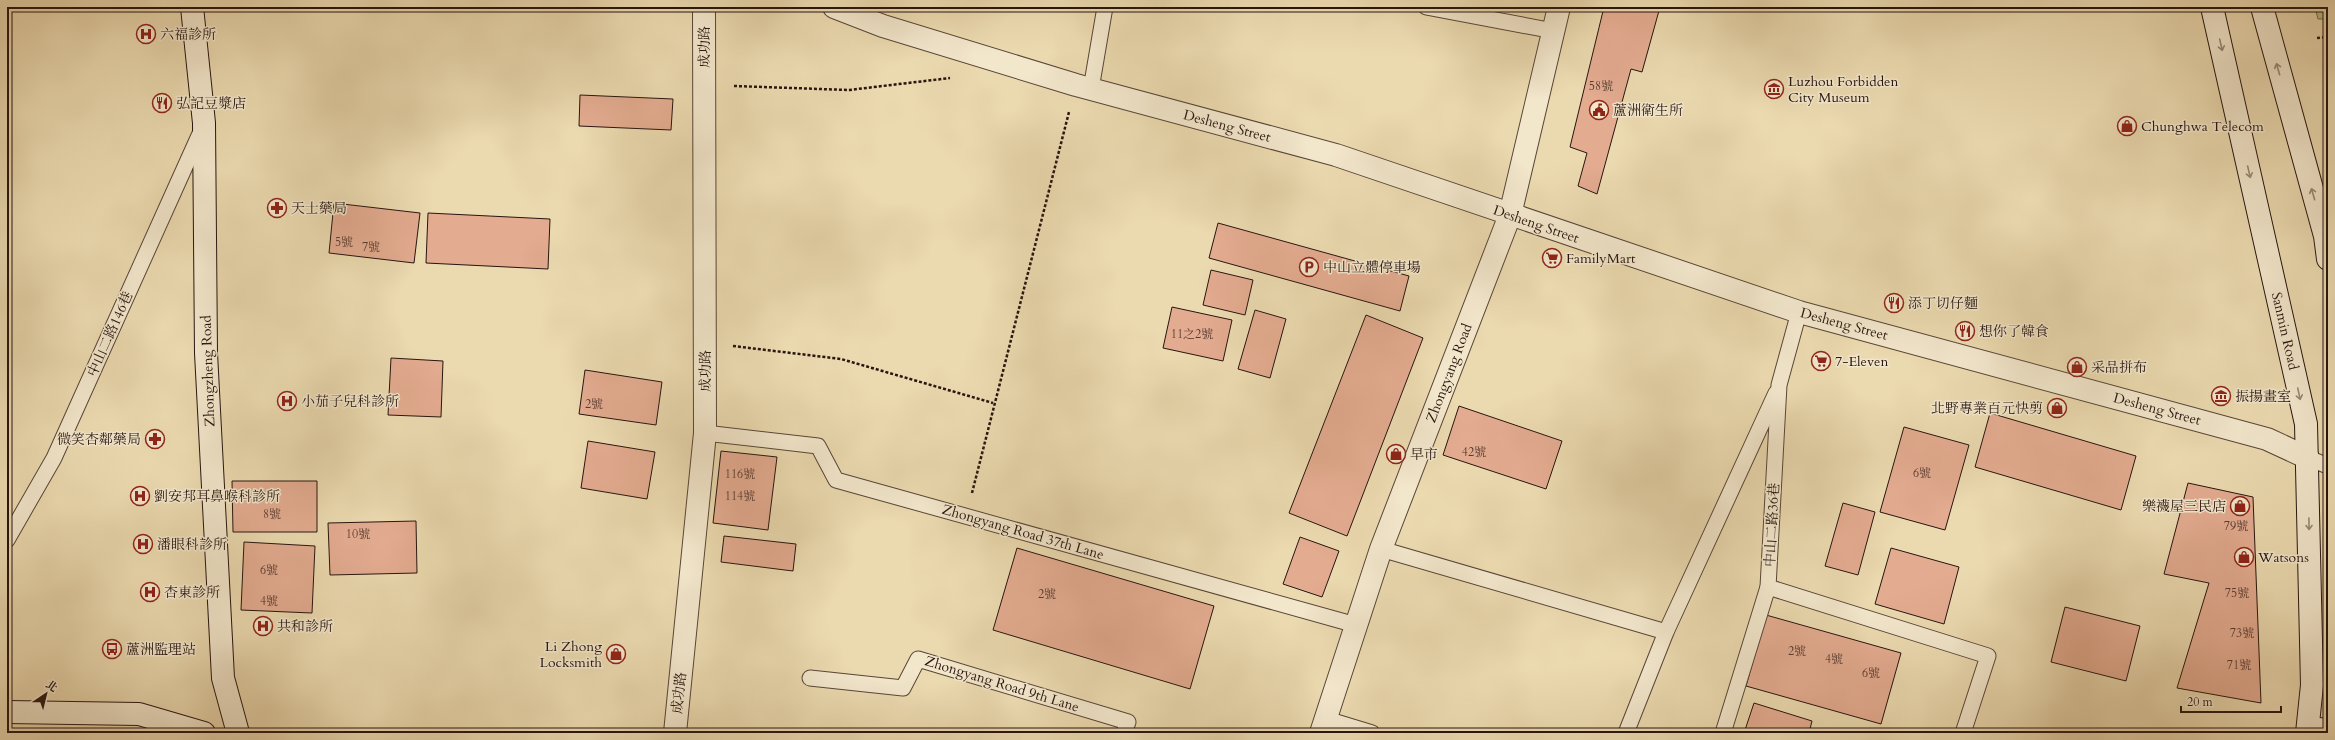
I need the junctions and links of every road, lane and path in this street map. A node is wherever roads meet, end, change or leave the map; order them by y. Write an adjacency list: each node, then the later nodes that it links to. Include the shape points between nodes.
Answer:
1 (192, 7): 15 (street, Zhongzheng Road)
2 (704, 7): 13 (street, 成功路)
3 (834, 7): 14 (street, Desheng Street, via 883,26)
4 (1105, 7): 14 (lane)
5 (1426, 7): 9 (lane)
6 (1559, 7): 9 (street, Zhongyang Road)
7 (2212, 7): 24 (street, Sanmin Road, one-way to 24, via 2306,424)
8 (2262, 7): 17 (street, one-way to 8)
9 (1554, 30): 16 (street, Zhongyang Road)
10 (2328, 37): 11 (path)
11 (2317, 38)
12 (957, 77): 13 (path, via 849,90)
13 (704, 85): 20 (street, 成功路)
14 (1084, 87): 16 (street, Desheng Street, via 1336,155); 22 (path)
15 (204, 123): 27 (lane, 中山二路146巷, via 54,458); 37 (street, Zhongzheng Road, via 206,353 223,678)
16 (1510, 215): 19 (street, Desheng Street); 28 (street, Zhongyang Road)
17 (2327, 236): 18 (street)
18 (2328, 259)
19 (1799, 312): 21 (lane, 中山二路36巷); 24 (street, Desheng Street, via 2268,439)
20 (705, 342): 22 (path, via 841,359); 23 (street, 成功路)
21 (1779, 384): 29 (lane, 中山二路36巷); 31 (lane)
22 (993, 403): 26 (path)
23 (705, 433): 26 (lane, Zhongyang Road 37th Lane, via 818,446 836,480); 38 (street, 成功路)
24 (2308, 458): 25 (lane); 35 (street, Sanmin Road, one-way to 35)
25 (2328, 466)
26 (967, 516): 30 (lane, Zhongyang Road 37th Lane)
27 (7, 540)
28 (1381, 549): 30 (street, Zhongyang Road); 31 (lane)
29 (1768, 587): 42 (lane, 中山二路36巷); 43 (lane, via 1988,656)
30 (1356, 625): 34 (street, Zhongyang Road)
31 (1666, 632): 41 (lane)
32 (810, 678): 39 (lane, Zhongyang Road 9th Lane, via 903,688 918,659 1128,722)
33 (7, 712): 36 (street, via 139,714)
34 (1323, 726): 40 (lane)
35 (2314, 730)
36 (204, 733)
37 (238, 733)
38 (675, 733)
39 (1124, 733)
40 (1372, 733)
41 (1626, 733)
42 (1723, 733)
43 (1963, 733)

